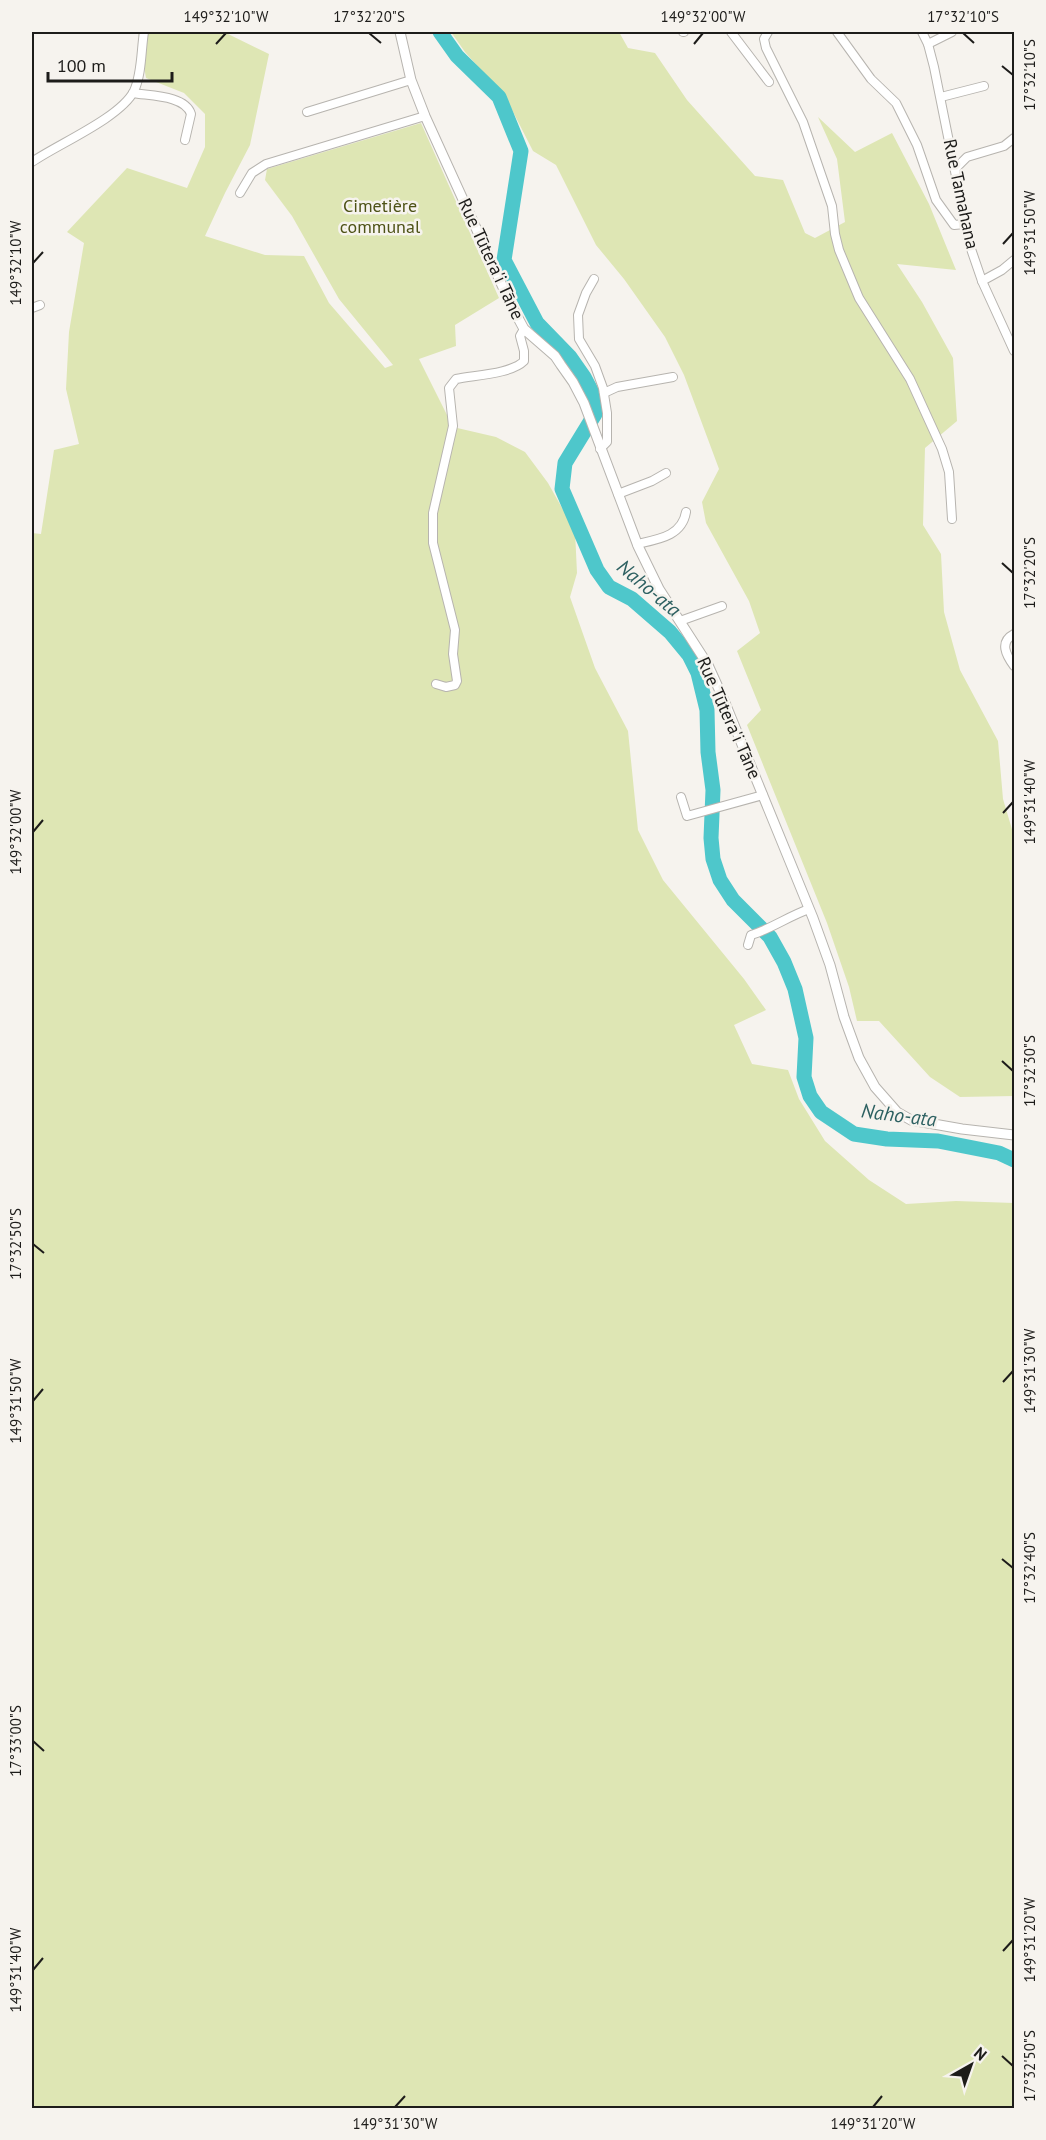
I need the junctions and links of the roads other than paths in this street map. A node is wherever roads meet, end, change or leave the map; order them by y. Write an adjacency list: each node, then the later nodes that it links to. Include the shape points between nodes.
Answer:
1 (144, 32): 12 (street)
2 (400, 32): 9 (street, Rue Tūtera'i Tāne)
3 (731, 32): 10 (street)
4 (768, 32): 36 (street, via 765,48 816,156 845,266 859,298 910,380 942,449 949,472)
5 (837, 32): 21 (street, via 871,79 896,103 917,145 936,200 954,225)
6 (922, 32): 8 (street, Rue Tamahana)
7 (952, 32): 8 (street)
8 (928, 44): 13 (street, Rue Tamahana)
9 (411, 80): 14 (street); 15 (street, Rue Tūtera'i Tāne)
10 (769, 82)
11 (984, 86): 13 (street)
12 (133, 93): 17 (street, via 184,104 191,114); 18 (street, via 110,116)
13 (941, 97): 19 (street, Rue Tamahana)
14 (307, 112)
15 (425, 116): 20 (street, via 266,164 252,173); 27 (street, Rue Tūtera'i Tāne)
16 (1014, 138): 19 (street, via 997,149 967,158)
17 (185, 140)
18 (32, 162)
19 (955, 169): 21 (street, Rue Tamahana)
20 (240, 193)
21 (965, 224): 24 (street, Rue Tamahana)
22 (1014, 260): 24 (street)
23 (594, 279): 31 (street, via 578,315 579,339 595,366)
24 (981, 281): 28 (street, Rue Tamahana)
25 (40, 305): 26 (street)
26 (32, 308)
27 (524, 329): 32 (street, Rue Tūtera'i Tāne, via 555,356 573,382); 42 (street, via 520,336 522,364 456,379 449,388 453,426 433,513 434,543 455,630 457,681 446,687)
28 (1011, 332): 29 (street, Rue Tamahana)
29 (1014, 351)
30 (673, 377): 31 (street)
31 (604, 393): 32 (street, via 607,442)
32 (600, 449): 34 (street, Rue Tūtera'i Tāne)
33 (666, 473): 34 (street)
34 (618, 494): 37 (street, Rue Tūtera'i Tāne)
35 (686, 512): 37 (street, via 680,528 671,534)
36 (952, 519)
37 (637, 544): 39 (street, Rue Tūtera'i Tāne)
38 (722, 606): 39 (street)
39 (680, 621): 43 (street, Rue Tūtera'i Tāne, via 708,665)
40 (1014, 634): 41 (street, via 1005,646)
41 (1014, 666)
42 (436, 684)
43 (763, 795): 44 (street, via 687,816); 45 (street, Rue Tūtera'i Tāne)
44 (681, 797)
45 (809, 909): 46 (street, via 751,935); 47 (street, Rue Tūtera'i Tāne, via 859,1058 875,1086 897,1112 930,1124)
46 (748, 945)
47 (1014, 1135)

